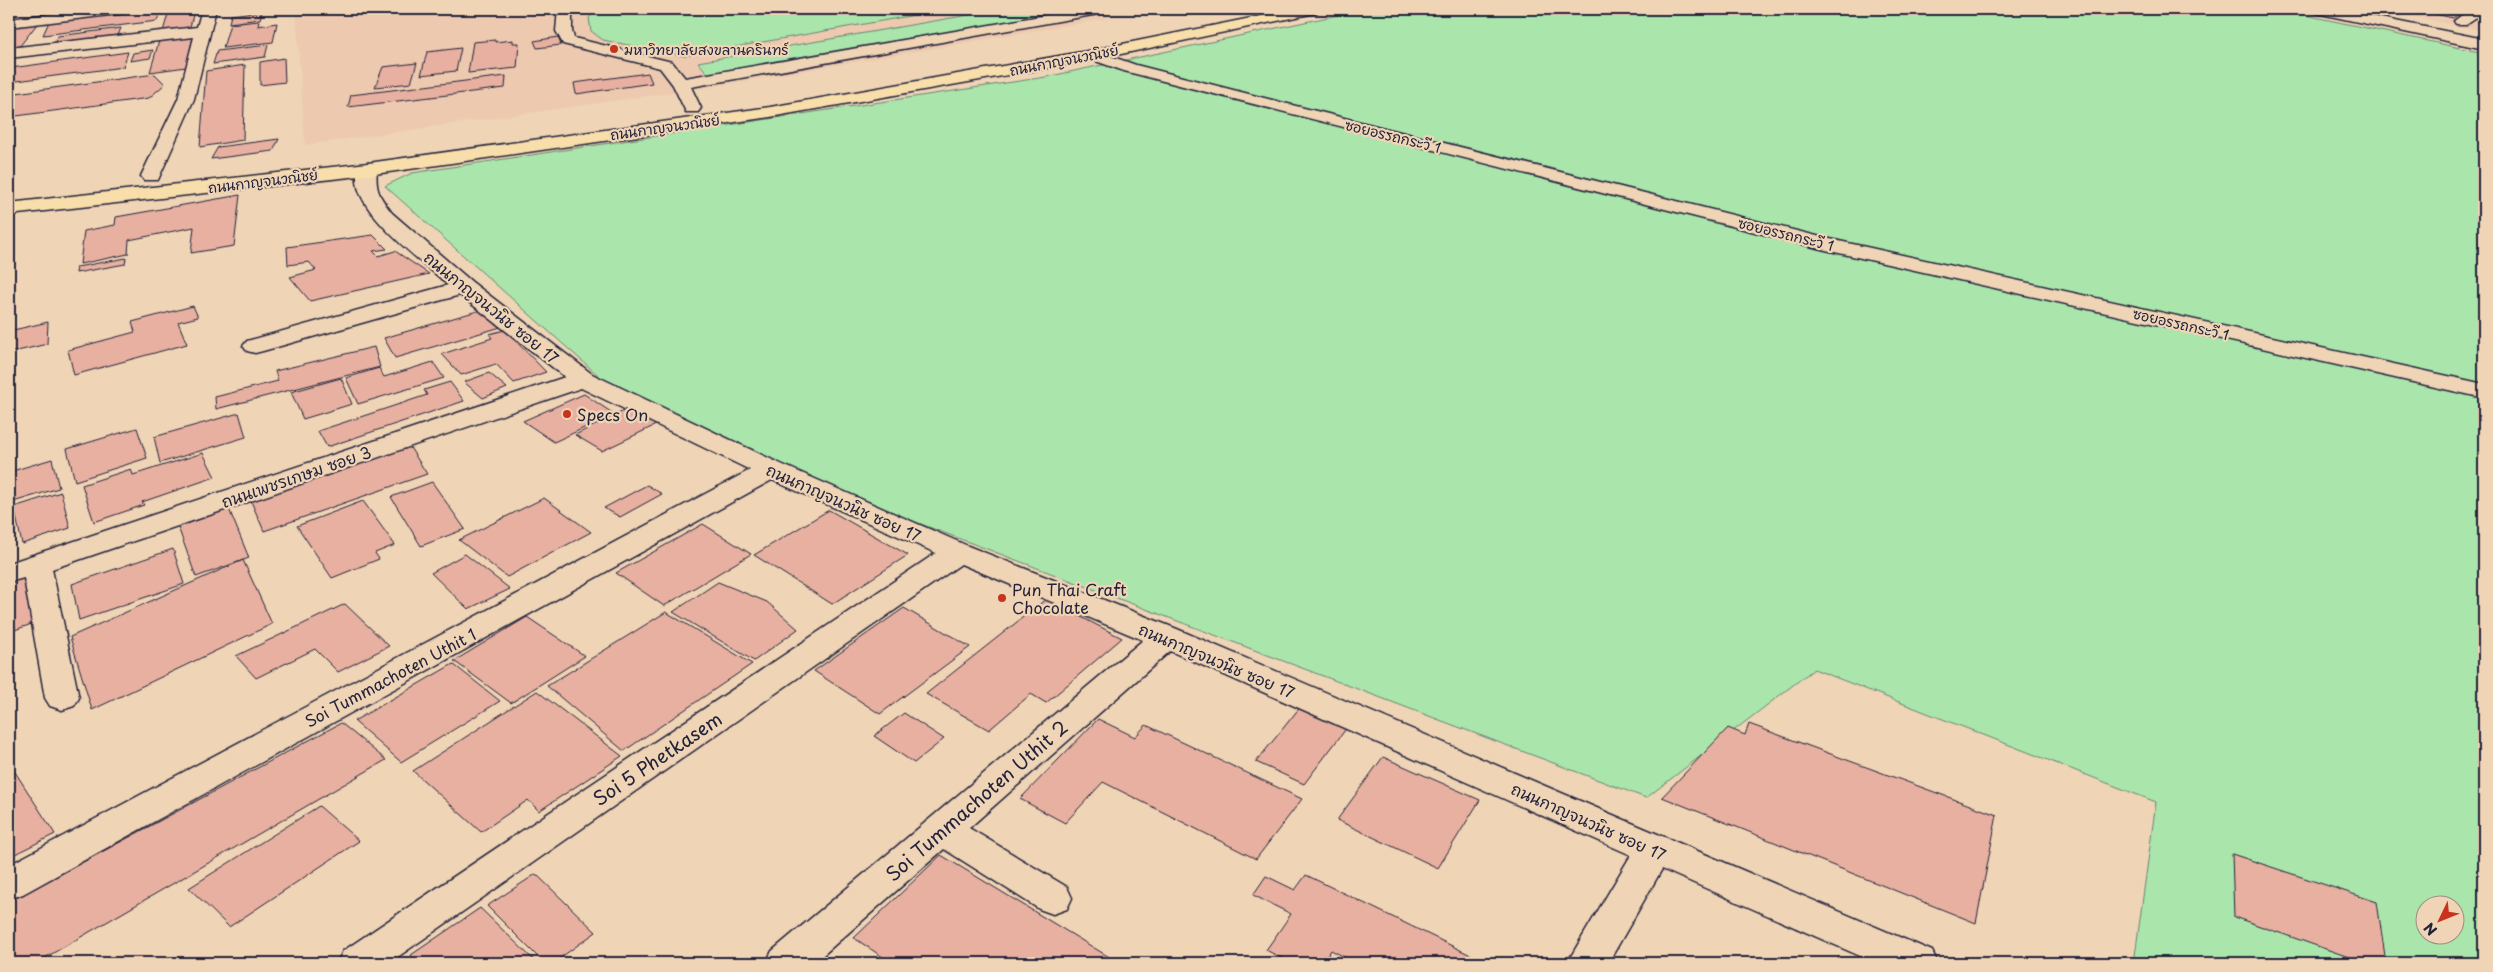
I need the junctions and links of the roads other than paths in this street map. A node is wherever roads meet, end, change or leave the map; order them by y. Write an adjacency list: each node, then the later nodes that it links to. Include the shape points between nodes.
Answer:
1 (127, 9): 13 (street)
2 (209, 9): 15 (street)
3 (564, 9): 17 (street, via 564,31)
4 (1104, 9): 22 (street)
5 (1254, 9): 23 (main road, ถนนกาญจนวณิชย์, via 1042,50)
6 (1315, 9): 10 (main road, ถนนกาญจนวณิชย์)
7 (2316, 9): 18 (street)
8 (2343, 9): 16 (street)
9 (2479, 9): 12 (street)
10 (1292, 11): 20 (main road, ถนนกาญจนวณิชย์)
11 (2444, 17): 12 (street)
12 (2461, 21): 14 (street)
13 (9, 23)
14 (2484, 25)
15 (203, 31): 19 (street); 27 (street, via 186,99)
16 (2484, 38)
17 (568, 41): 21 (street); 22 (street, via 666,65)
18 (2484, 44)
19 (9, 53)
20 (1093, 55): 26 (main road, ถนนกาญจนวณิชย์, via 770,112); 33 (street, ซอยอรรถกระวี 1, via 1260,103 1821,243)
21 (560, 58)
22 (681, 84): 25 (street)
23 (818, 87)
24 (741, 100): 25 (main road, ถนนกาญจนวณิชย์)
25 (692, 108): 27 (main road, ถนนกาญจนวณิชย์, via 374,152)
26 (368, 169): 29 (main road, ถนนกาญจนวณิชย์); 30 (street, ถนนกาญจนวนิช ซอย 17, via 366,186 372,200 386,217)
27 (151, 176): 28 (main road, ถนนกาญจนวณิชย์)
28 (9, 192)
29 (9, 209)
30 (464, 287): 31 (street); 32 (street, ถนนกาญจนวนิช ซอย 17)
31 (255, 346)
32 (583, 379): 34 (street, ถนนกาญจนวนิช ซอย 17); 36 (street, ถนนเพชรเกษม ซอย 3)
33 (2484, 392)
34 (771, 470): 35 (street, ถนนกาญจนวนิช ซอย 17); 41 (street, Soi Tummachoten Uthit 1)
35 (958, 552): 37 (street, ถนนกาญจนวนิช ซอย 17); 43 (street, Soi 5 Phetkasem)
36 (22, 569): 38 (street)
37 (1166, 637): 39 (street, Soi Tummachoten Uthit 2); 40 (street, ถนนกาญจนวนิช ซอย 17)
38 (62, 698)
39 (941, 829): 42 (street); 44 (street, Soi Tummachoten Uthit 2)
40 (1654, 850): 45 (street); 46 (street, ถนนกาญจนวนิช ซอย 17)
41 (9, 883)
42 (1053, 898)
43 (357, 963)
44 (786, 963)
45 (1587, 963)
46 (1918, 963)

